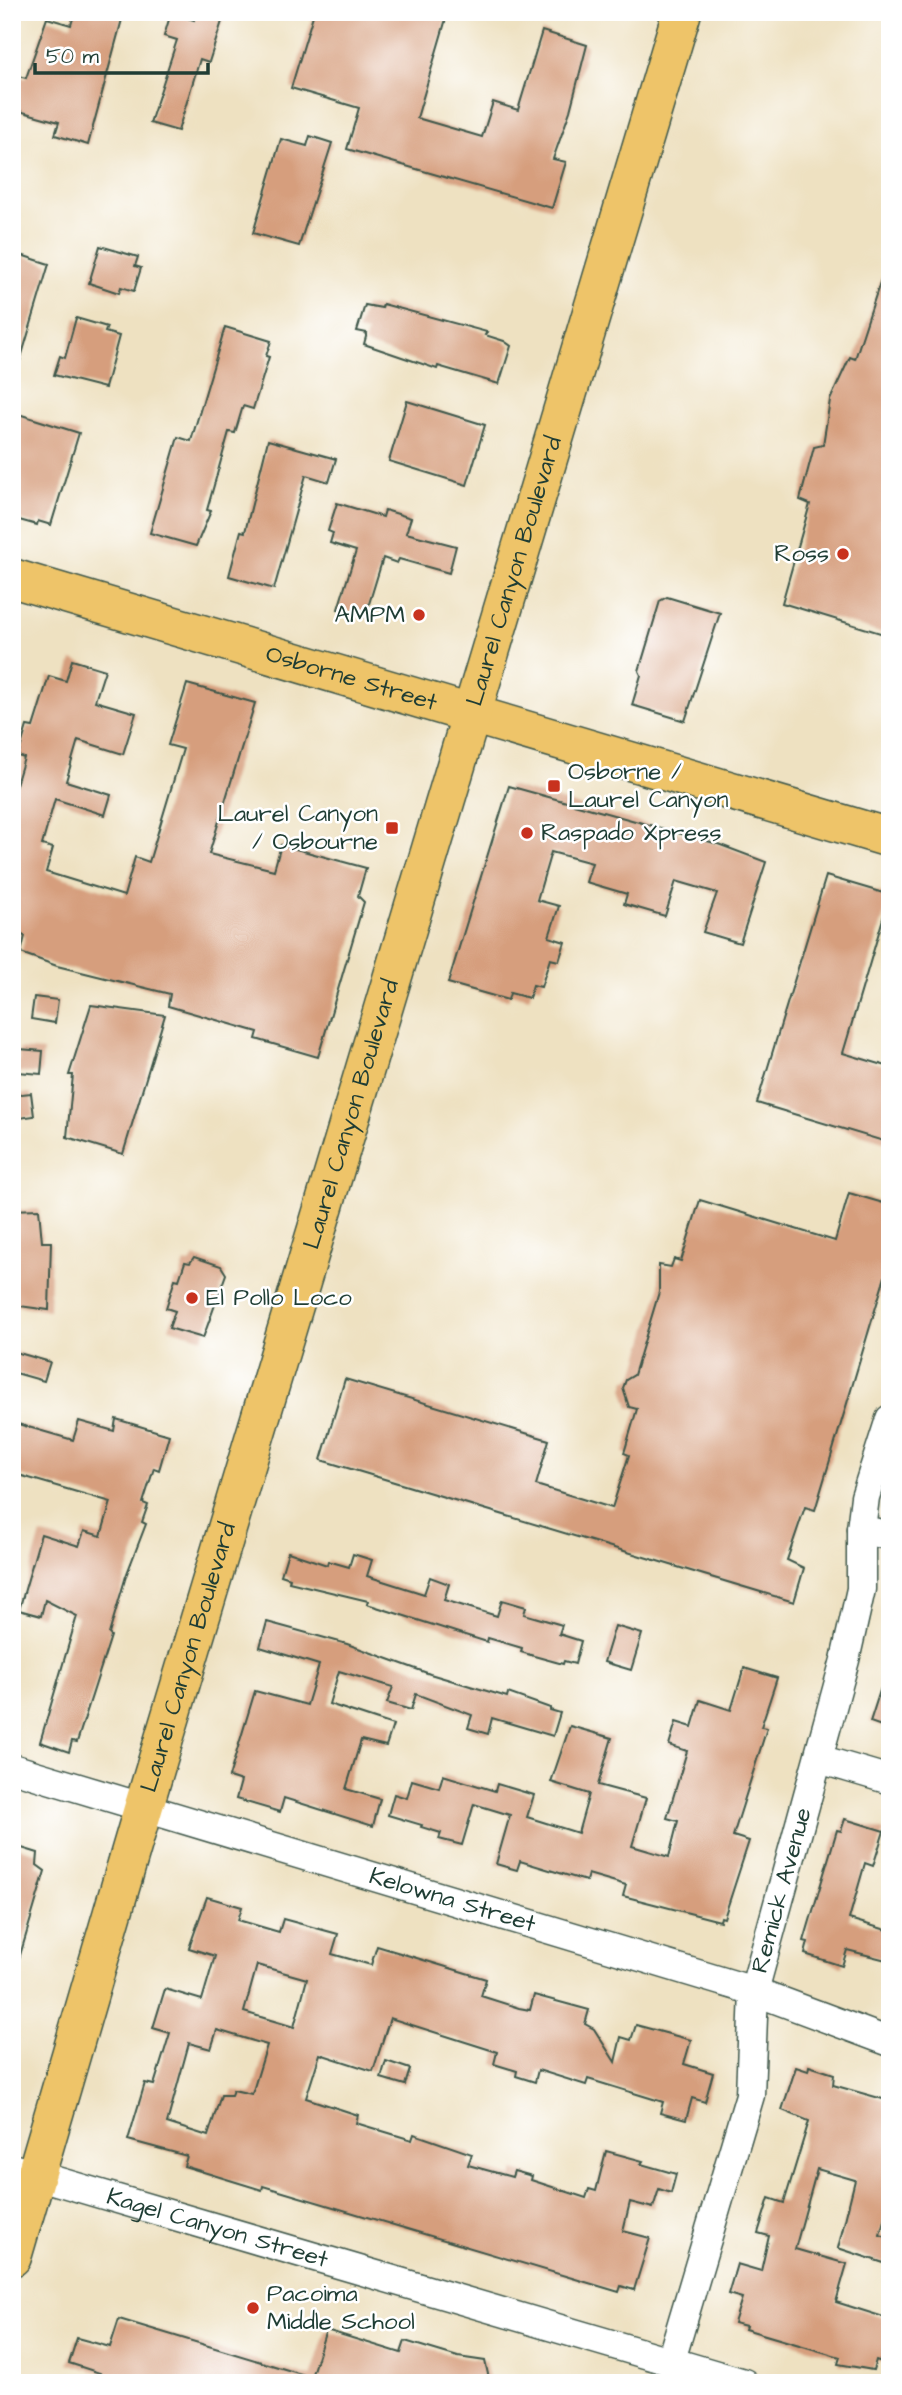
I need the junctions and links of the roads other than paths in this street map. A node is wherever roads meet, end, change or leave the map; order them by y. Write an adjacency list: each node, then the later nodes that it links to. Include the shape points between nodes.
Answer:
1 (682, 12): 3 (main road, Laurel Canyon Boulevard)
2 (14, 584): 3 (main road, Osborne Street)
3 (471, 713): 4 (main road, Osborne Street); 11 (main road, Laurel Canyon Boulevard)
4 (890, 838)
5 (890, 1419): 6 (street, Remick Avenue, via 865,1497)
6 (861, 1529): 7 (street); 8 (street, Remick Avenue, via 861,1590)
7 (890, 1536)
8 (819, 1759): 10 (street); 12 (street, Remick Avenue)
9 (12, 1769): 11 (street, Kelowna Street)
10 (890, 1780)
11 (143, 1809): 12 (street, Kelowna Street); 14 (main road, Laurel Canyon Boulevard)
12 (754, 1990): 13 (street, Kelowna Street); 16 (street, Remick Avenue, via 750,2095)
13 (890, 2042)
14 (25, 2171): 15 (main road, Laurel Canyon Boulevard); 16 (street, Kagel Canyon Street)
15 (12, 2257)
16 (671, 2360): 17 (street, Kagel Canyon Street)
17 (744, 2383)

